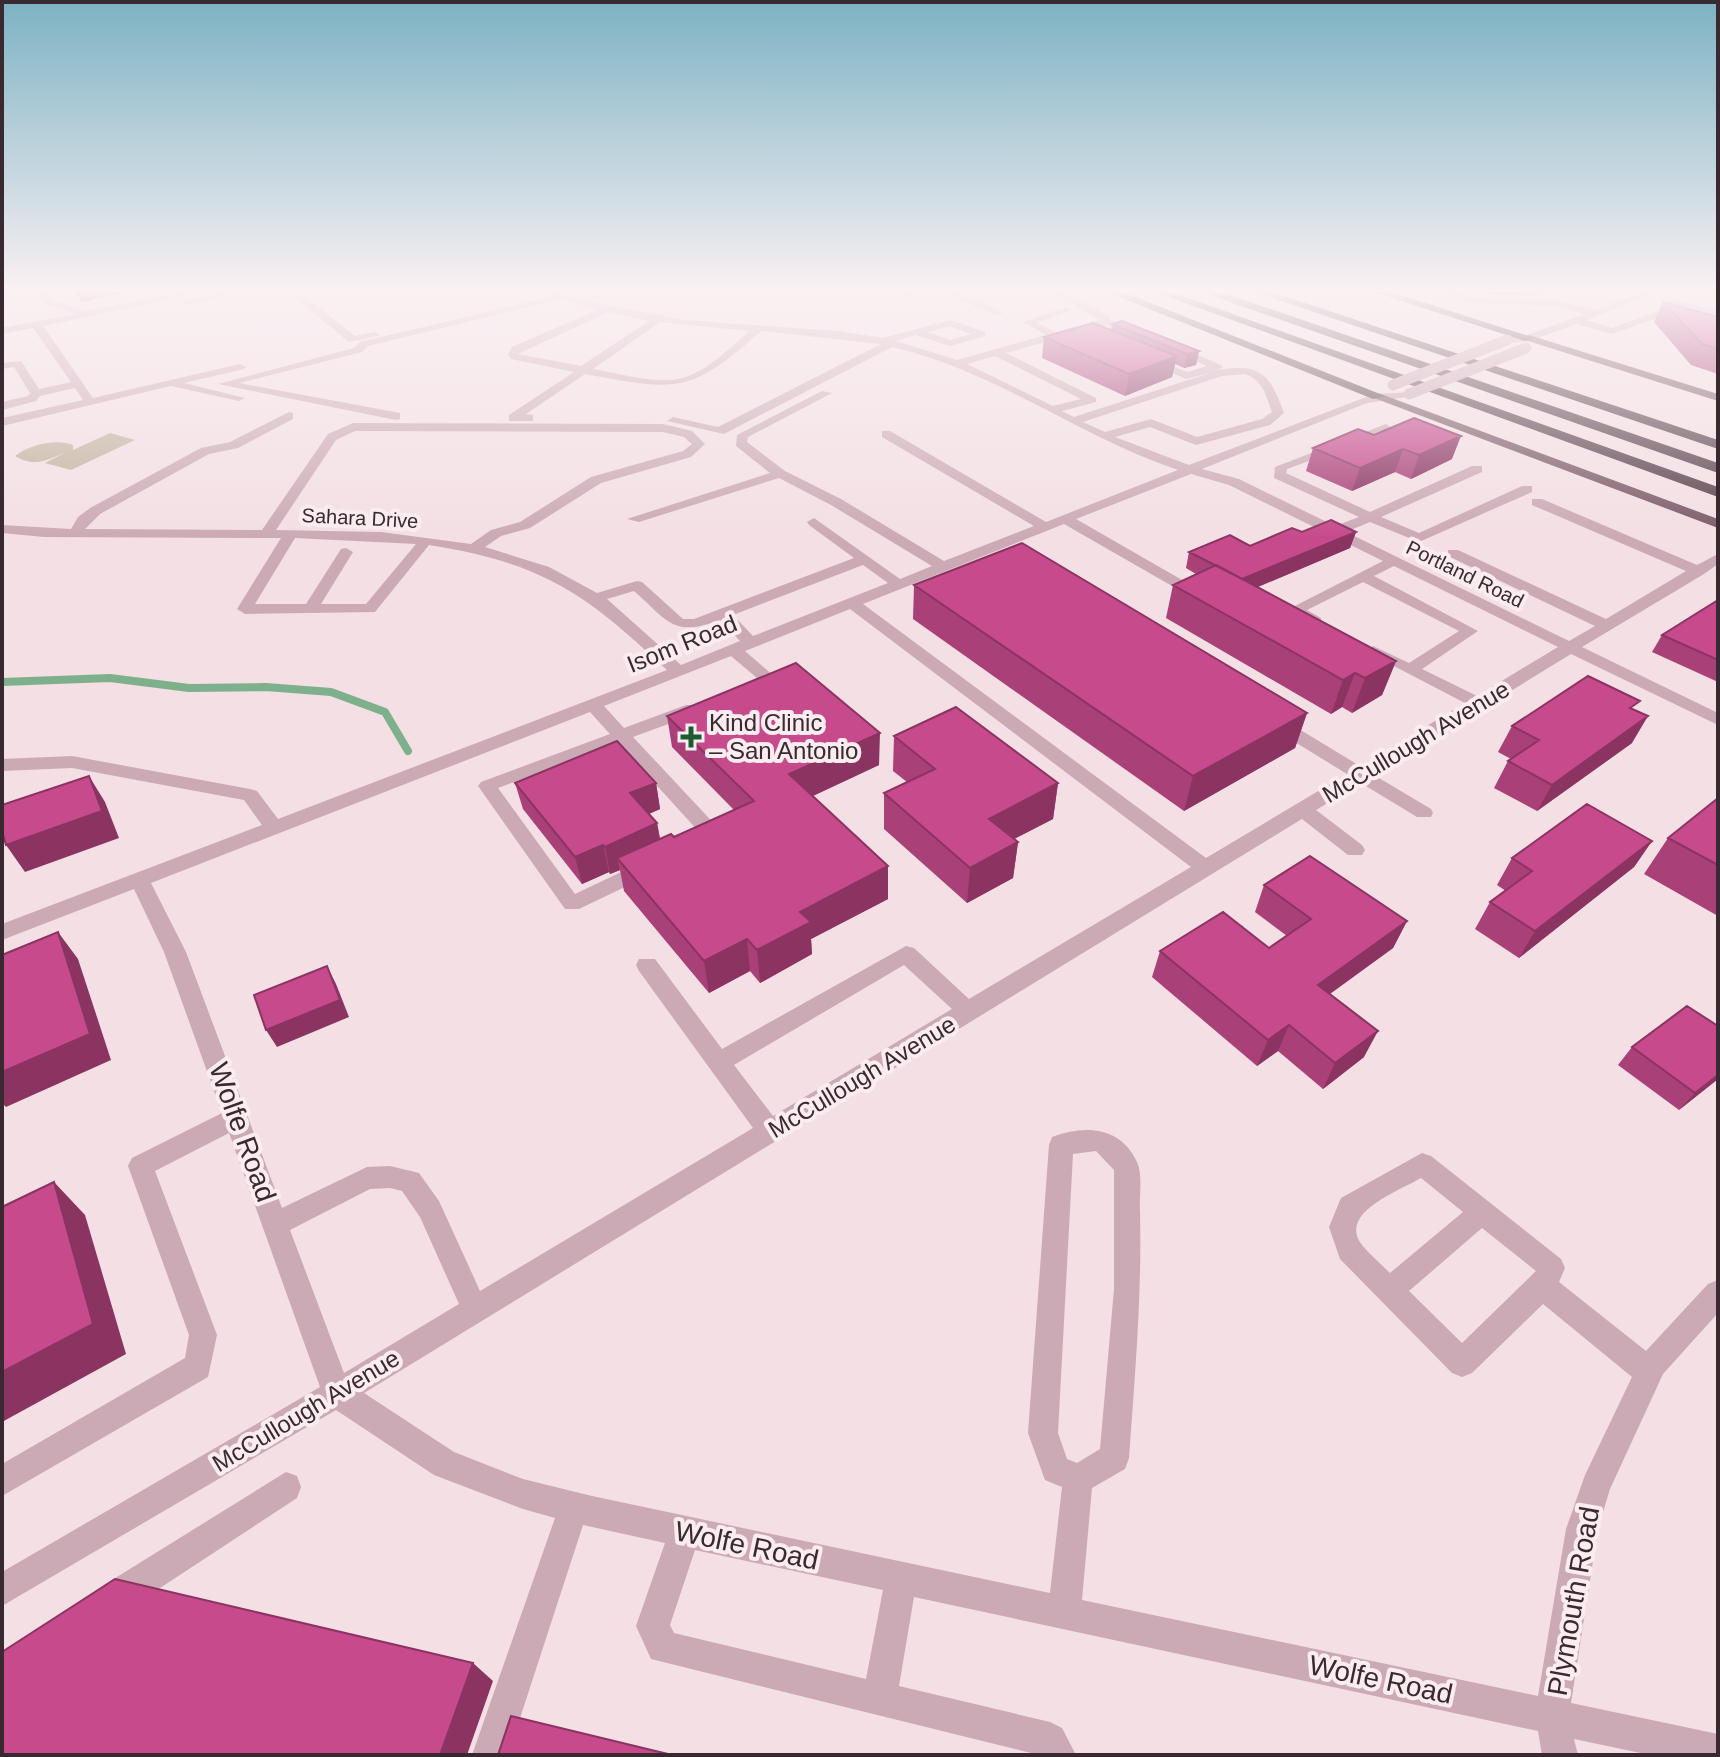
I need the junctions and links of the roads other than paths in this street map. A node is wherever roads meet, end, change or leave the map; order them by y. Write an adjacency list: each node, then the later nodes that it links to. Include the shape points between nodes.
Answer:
1 (24, 374): 24 (street)
2 (71, 374): 23 (street)
3 (208, 374): 22 (street)
4 (263, 374): 33 (street, via 224,384 390,416)
5 (580, 374): 33 (street)
6 (610, 374): 7 (street, via 684,382)
7 (696, 374)
8 (827, 374): 33 (street, via 720,431 653,419)
9 (861, 374): 45 (street, via 743,435 740,443)
10 (981, 374): 31 (street, Portland Road)
11 (1039, 374): 31 (street, via 1092,400)
12 (1219, 374): 34 (street)
13 (1261, 374): 39 (street, via 1278,413 1266,422 1196,441 1151,423)
14 (1322, 374): 25 (highway)
15 (1389, 374): 47 (highway)
16 (1421, 374): 25 (street, Isom Road, bridge)
17 (1446, 374): 42 (highway)
18 (1456, 374): 25 (street, Isom Road, bridge, via 1409,394)
19 (1505, 374): 27 (highway)
20 (1533, 374): 27 (highway)
21 (1635, 374): 28 (main road)
22 (169, 383): 26 (street); 29 (street)
23 (78, 384): 24 (street); 29 (street)
24 (36, 393): 30 (street, via 32,399)
25 (1378, 396): 37 (street, Isom Road); 53 (main road)
26 (239, 398)
27 (1577, 398): 40 (highway)
28 (1718, 398)
29 (90, 402): 35 (street)
30 (2, 406)
31 (1052, 410): 34 (street, Portland Road)
32 (289, 416): 57 (street, via 234,445 205,451 95,511)
33 (513, 418)
34 (1073, 421): 39 (street, Portland Road)
35 (2, 422)
36 (1386, 428): 41 (street)
37 (1287, 433): 41 (street); 44 (street, Isom Road)
38 (886, 434): 54 (street)
39 (1104, 436): 44 (street, Portland Road)
40 (1718, 445)
41 (1325, 451): 49 (street, via 1281,467 1279,475)
42 (1718, 468)
43 (1477, 469): 49 (street)
44 (1191, 471): 51 (street, Isom Road); 56 (street, Portland Road, via 1234,482)
45 (780, 474): 50 (street); 67 (street)
46 (1527, 489): 49 (street, via 1419,538)
47 (1718, 492)
48 (1537, 502): 66 (street)
49 (1370, 517): 56 (street)
50 (634, 519)
51 (1065, 519): 54 (street, Isom Road); 70 (street)
52 (814, 522): 64 (street)
53 (1718, 524)
54 (1045, 527): 67 (street, Isom Road, via 998,553)
55 (2, 529): 57 (street, Sahara Drive)
56 (1334, 532): 65 (street, Portland Road)
57 (76, 533): 58 (street, Sahara Drive)
58 (266, 534): 59 (street, Sahara Drive); 61 (street, via 332,437 353,427 663,428 688,434 699,444 687,454 596,480 525,525 496,533)
59 (291, 534): 60 (street, Sahara Drive); 73 (street, via 245,609)
60 (426, 540): 61 (street, Sahara Drive); 73 (street, via 370,609)
61 (472, 549): 71 (street, Sahara Drive, via 552,574)
62 (346, 552): 73 (street)
63 (1453, 553): 75 (street)
64 (865, 559): 69 (street); 74 (street)
65 (1394, 561): 68 (street); 79 (street, Portland Road)
66 (1708, 565): 75 (street, McCullough Avenue)
67 (943, 567): 69 (street, Isom Road)
68 (1364, 577): 76 (street, via 1295,610); 80 (street, via 1470,631)
69 (898, 584): 72 (street, Isom Road)
70 (1191, 591)
71 (596, 598): 74 (street, via 637,585 679,623 696,624); 81 (street, Sahara Drive)
72 (852, 603): 78 (street, Isom Road); 93 (street)
73 (311, 609)
74 (723, 614): 78 (street)
75 (1608, 626): 79 (street, McCullough Avenue)
76 (1333, 630)
77 (1358, 643): 80 (street)
78 (742, 646): 81 (street, Isom Road); 86 (street, via 768,680)
79 (1572, 648): 82 (street, McCullough Avenue); 85 (street, Portland Road)
80 (1409, 670): 82 (street)
81 (678, 671): 83 (street, Isom Road)
82 (1480, 704): 88 (street, McCullough Avenue)
83 (593, 705): 86 (street); 91 (street, Isom Road)
84 (1269, 719): 88 (street)
85 (1718, 720)
86 (622, 736): 86 (street, via 714,836 572,904 487,786)
87 (2, 765): 91 (street, via 72,762 250,795)
88 (1361, 775): 89 (street, McCullough Avenue); 90 (street)
89 (1303, 810): 92 (street); 93 (street, McCullough Avenue)
90 (1424, 813)
91 (275, 829): 94 (street, Isom Road)
92 (1355, 850)
93 (1207, 869): 97 (street, McCullough Avenue)
94 (139, 879): 95 (street, Isom Road); 99 (street, Wolfe Road, via 175,952)
95 (2, 932)
96 (647, 965): 98 (street)
97 (969, 1012): 98 (street, via 906,954); 100 (street, McCullough Avenue)
98 (719, 1062): 100 (street)
99 (238, 1117): 102 (street, Wolfe Road); 110 (street, via 141,1166 203,1335 198,1367)
100 (770, 1132): 106 (street, McCullough Avenue)
101 (1483, 1211): 103 (street, via 1552,1268); 104 (street); 104 (street, via 1422,1164 1350,1206 1342,1227 1349,1250)
102 (276, 1224): 106 (street, via 367,1178 410,1181 430,1209); 108 (street, Wolfe Road)
103 (1542, 1286): 104 (street, via 1462,1363); 107 (street)
104 (1389, 1291)
105 (1718, 1293): 107 (street, Plymouth Road)
106 (475, 1310): 108 (street, McCullough Avenue)
107 (1649, 1372): 119 (street, Plymouth Road, via 1596,1486 1582,1529)
108 (337, 1393): 112 (street, Wolfe Road, via 445,1464); 115 (street, McCullough Avenue)
109 (1078, 1479): 109 (street, via 1114,1458 1128,1289 1126,1166 1101,1140 1061,1145 1043,1433 1056,1469); 116 (street)
110 (2, 1481)
111 (286, 1487): 117 (street)
112 (574, 1507): 113 (street, Wolfe Road); 121 (street)
113 (685, 1532): 114 (street, Wolfe Road); 118 (street, via 653,1626 663,1647)
114 (901, 1578): 116 (street, Wolfe Road); 118 (street)
115 (2, 1590)
116 (1064, 1612): 119 (street, Wolfe Road)
117 (92, 1613)
118 (879, 1700): 122 (street, via 1050,1740)
119 (1552, 1716): 120 (street, Wolfe Road); 123 (street, Plymouth Road)
120 (1718, 1752)
121 (490, 1755)
122 (1058, 1755)
123 (1560, 1755)

